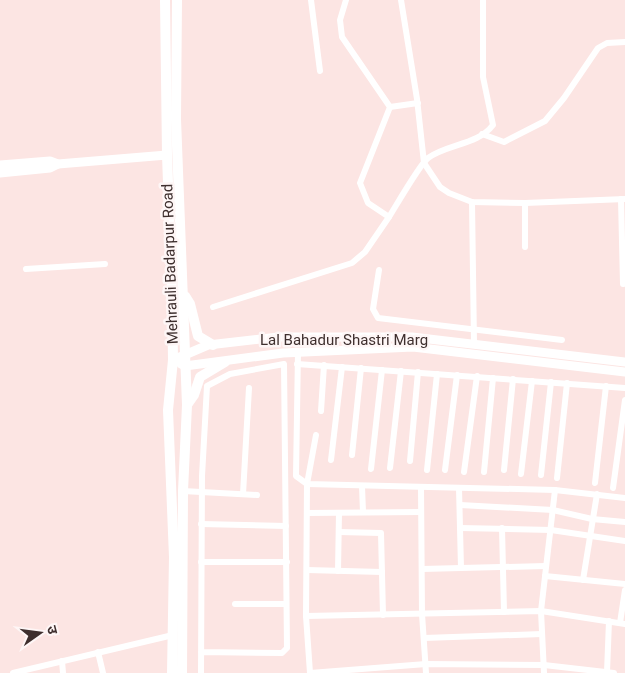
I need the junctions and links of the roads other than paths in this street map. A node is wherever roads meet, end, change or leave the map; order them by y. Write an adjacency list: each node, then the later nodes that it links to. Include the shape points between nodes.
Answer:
1 (165, 0): 12 (main road, Mehrauli Badarpur Road)
2 (177, 0): 26 (main road, Mehrauli Badarpur Road, via 176,119)
3 (311, 0): 8 (street)
4 (346, 0): 10 (street, via 340,20 342,37)
5 (401, 0): 9 (street)
6 (483, 0): 11 (street, via 482,67 494,121 491,128)
7 (625, 42): 11 (street, via 607,43 598,48 545,121 504,142)
8 (320, 71)
9 (418, 103): 10 (street); 13 (street)
10 (390, 108): 20 (street, via 360,183 368,203)
11 (482, 134): 13 (street, via 427,158)
12 (167, 155): 15 (main road, via 58,164 50,161); 34 (main road, Mehrauli Badarpur Road)
13 (424, 163): 18 (street, via 440,187); 20 (street)
14 (0, 165): 15 (main road)
15 (17, 168): 16 (main road)
16 (0, 172)
17 (623, 199): 19 (street); 25 (street)
18 (472, 202): 19 (street); 28 (street)
19 (524, 203): 21 (street)
20 (389, 217): 27 (street, via 365,252 352,262)
21 (525, 248)
22 (105, 264): 23 (street)
23 (26, 269)
24 (379, 270): 28 (street, via 373,309 378,318)
25 (623, 284)
26 (183, 294): 31 (main road, via 190,304 198,336); 33 (main road, Mehrauli Badarpur Road)
27 (213, 307)
28 (475, 329): 29 (street); 30 (street)
29 (562, 340)
30 (474, 344): 31 (main road, Lal Bahadur Shastri Marg, via 393,337 279,337); 36 (main road, Lal Bahadur Shastri Marg)
31 (213, 345): 33 (main road, Lal Bahadur Shastri Marg)
32 (298, 352): 35 (main road, Lal Bahadur Shastri Marg); 37 (street); 45 (main road, Lal Bahadur Shastri Marg, via 413,347)
33 (185, 355): 34 (main road, Lal Bahadur Shastri Marg); 39 (main road, Mehrauli Badarpur Road)
34 (173, 360): 39 (main road); 126 (main road, Mehrauli Badarpur Road, via 168,410)
35 (225, 362): 39 (main road, Lal Bahadur Shastri Marg); 58 (main road, via 200,377)
36 (625, 362)
37 (297, 364): 38 (street); 75 (street, via 296,476)
38 (324, 365): 40 (street); 59 (street)
39 (185, 366): 58 (main road, Mehrauli Badarpur Road)
40 (342, 367): 41 (street); 62 (street)
41 (361, 368): 42 (street); 61 (street)
42 (382, 370): 43 (street); 65 (street)
43 (401, 371): 44 (street); 64 (street)
44 (418, 372): 46 (street); 63 (street)
45 (625, 372)
46 (437, 374): 47 (street); 66 (street)
47 (457, 375): 48 (street); 67 (street)
48 (477, 376): 49 (street); 69 (street)
49 (493, 378): 50 (street); 70 (street)
50 (513, 379): 51 (street); 68 (street)
51 (532, 381): 52 (street); 71 (street)
52 (551, 382): 53 (street); 72 (street)
53 (568, 383): 54 (street); 73 (street)
54 (606, 386): 56 (street); 74 (street)
55 (249, 388): 83 (street)
56 (625, 388)
57 (625, 400): 79 (street)
58 (187, 405): 81 (main road)
59 (321, 412)
60 (316, 435): 75 (street)
61 (352, 455)
62 (332, 460)
63 (410, 461)
64 (390, 468)
65 (371, 469)
66 (427, 470)
67 (446, 470)
68 (504, 470)
69 (464, 472)
70 (484, 472)
71 (521, 474)
72 (541, 476)
73 (558, 478)
74 (595, 483)
75 (307, 484): 76 (street); 91 (street)
76 (362, 486): 77 (street); 89 (street)
77 (421, 488): 78 (street); 90 (street)
78 (459, 488): 80 (street); 87 (street)
79 (613, 488)
80 (555, 490): 84 (street); 88 (street)
81 (182, 491): 82 (street); 141 (main road)
82 (202, 492): 83 (street); 95 (street); 96 (street, via 207,386 230,374 284,364)
83 (243, 494): 85 (street)
84 (597, 494): 86 (street); 93 (street)
85 (257, 495)
86 (625, 498)
87 (460, 505): 88 (street); 97 (street)
88 (553, 510): 93 (street); 99 (street)
89 (363, 512): 90 (street); 92 (street)
90 (421, 512): 108 (street)
91 (307, 513): 92 (street); 109 (street)
92 (339, 513): 100 (street)
93 (592, 519): 94 (street); 101 (street)
94 (625, 522)
95 (201, 524): 96 (street); 103 (street)
96 (286, 526): 104 (street)
97 (460, 528): 98 (street); 107 (street)
98 (502, 528): 99 (street); 106 (street)
99 (551, 530): 101 (street); 105 (street)
100 (338, 532): 110 (street); 111 (street, via 381,533)
101 (590, 536): 102 (street); 113 (street)
102 (625, 541)
103 (201, 562): 104 (street); 129 (street)
104 (286, 562): 117 (street)
105 (546, 566): 106 (street); 112 (street)
106 (503, 567): 107 (street); 119 (street)
107 (461, 568): 108 (street)
108 (422, 569): 120 (street)
109 (306, 570): 110 (street); 122 (street)
110 (338, 570): 111 (street)
111 (382, 572): 121 (street)
112 (545, 576): 113 (street); 118 (street)
113 (583, 580): 114 (street)
114 (625, 584)
115 (625, 590): 124 (street)
116 (235, 604): 117 (street)
117 (286, 604): 129 (street, via 285,652)
118 (541, 611): 119 (street); 123 (street); 125 (street)
119 (504, 612): 120 (street)
120 (422, 614): 121 (street); 127 (street)
121 (383, 615): 122 (street)
122 (306, 616): 143 (street)
123 (609, 621): 124 (street); 136 (street)
124 (623, 624)
125 (542, 634): 127 (street); 132 (street)
126 (173, 635): 128 (street); 140 (main road)
127 (424, 638): 131 (street)
128 (98, 652): 130 (street); 139 (street)
129 (201, 652): 142 (street)
130 (62, 661): 137 (street); 138 (street)
131 (426, 664): 132 (street); 133 (street); 144 (street)
132 (544, 665): 136 (street); 145 (street)
133 (407, 669): 134 (street)
134 (387, 670): 135 (street)
135 (342, 672): 143 (street)
136 (607, 672): 146 (street)
137 (13, 673)
138 (63, 673)
139 (103, 673)
140 (172, 673)
141 (182, 673)
142 (201, 673)
143 (310, 673)
144 (426, 673)
145 (544, 673)
146 (614, 673)

